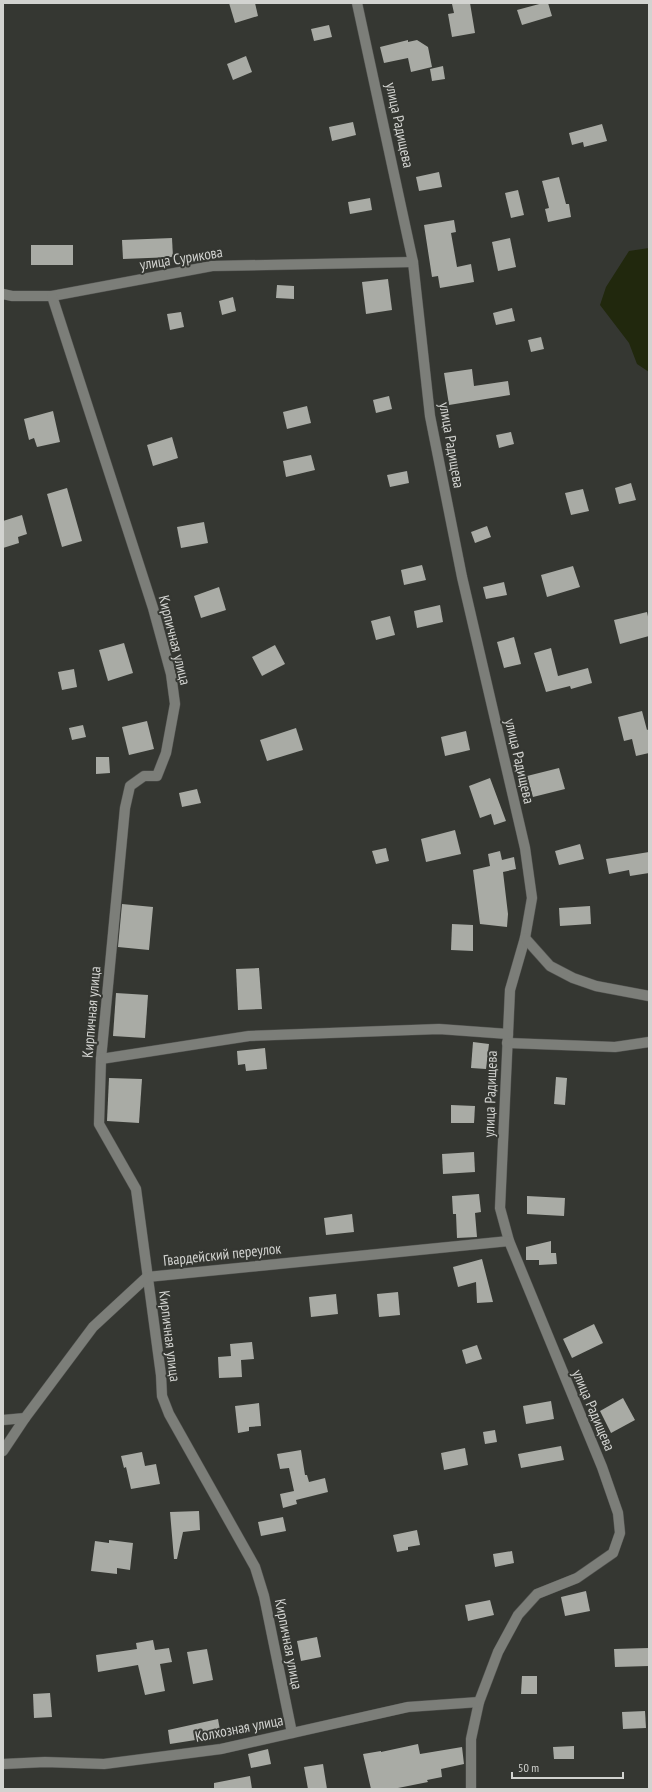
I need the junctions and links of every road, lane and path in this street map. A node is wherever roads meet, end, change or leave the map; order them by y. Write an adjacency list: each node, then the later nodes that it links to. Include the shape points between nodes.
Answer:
1 (357, 3): 2 (street, улица Радищева)
2 (414, 262): 4 (street, улица Сурикова, via 212,266); 5 (street, улица Радищева, via 430,416 462,577 525,848 532,898)
3 (3, 294): 4 (street, улица Сурикова)
4 (52, 296): 9 (street, Кирпичная улица, via 153,608 171,674 175,704 166,754 158,776 144,776 130,786 125,808)
5 (525, 938): 6 (street, via 550,966 573,978 596,986); 7 (street, улица Радищева, via 510,990)
6 (649, 996)
7 (507, 1038): 8 (street, via 615,1046); 9 (street, via 439,1029 248,1036); 10 (street, улица Радищева, via 500,1208)
8 (649, 1042)
9 (102, 1060): 11 (street, Кирпичная улица, via 99,1124 136,1189)
10 (510, 1241): 11 (street, Гвардейский переулок); 15 (street, улица Радищева, via 602,1467 618,1513 620,1533 613,1553 577,1578 537,1594 518,1615 498,1652)
11 (147, 1277): 12 (street, Гвардейский переулок, via 93,1327); 16 (street, Кирпичная улица, via 162,1396 169,1414 255,1567 264,1596)
12 (25, 1418): 13 (street); 14 (street, Гвардейский переулок)
13 (3, 1420)
14 (3, 1451)
15 (479, 1702): 16 (street, Колхозная улица, via 408,1707); 18 (street, via 471,1740)
16 (292, 1733): 17 (street, Колхозная улица, via 221,1749 104,1764)
17 (3, 1764)
18 (471, 1789)

